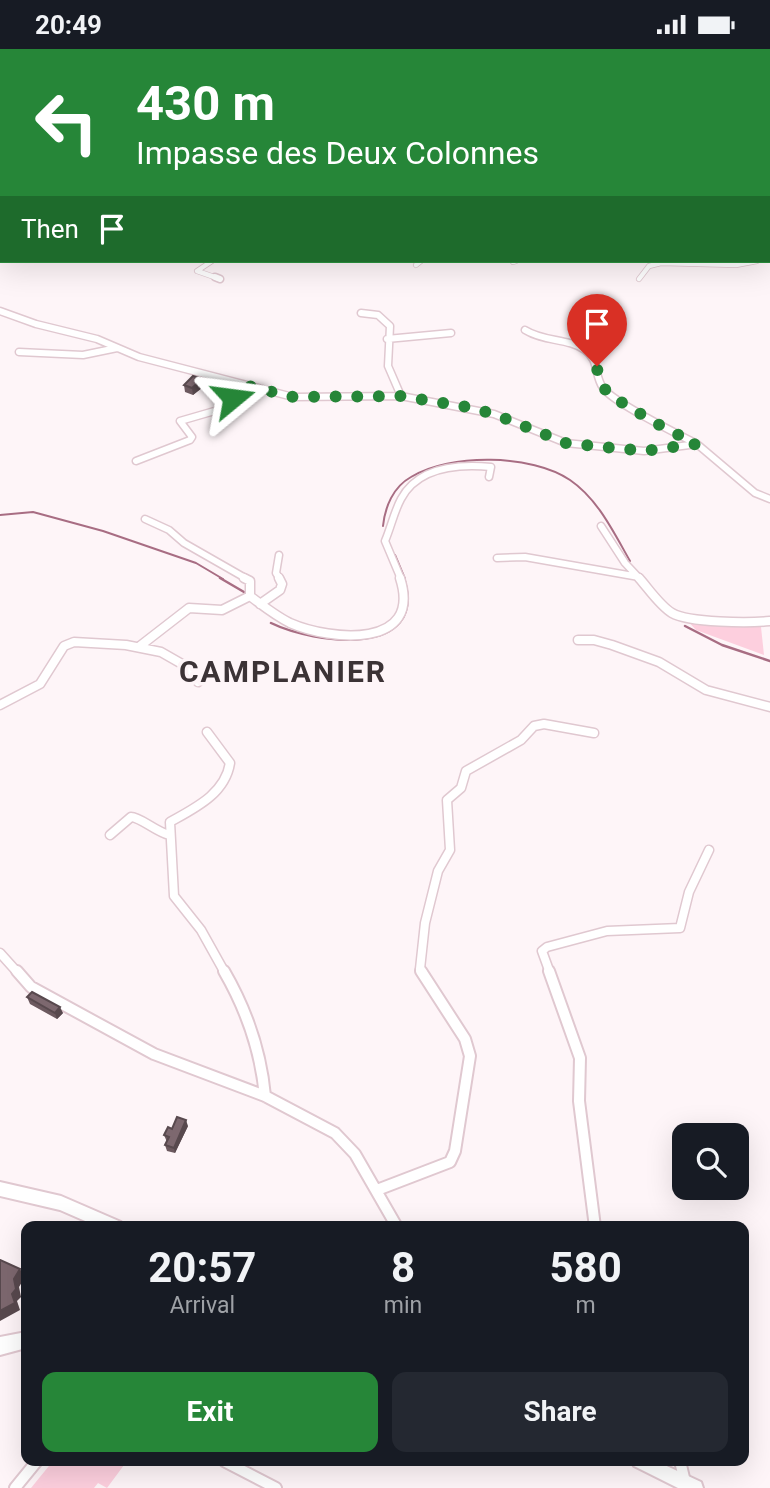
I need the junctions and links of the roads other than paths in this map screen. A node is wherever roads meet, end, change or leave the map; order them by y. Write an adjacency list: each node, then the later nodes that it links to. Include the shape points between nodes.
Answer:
1 (209, 263): 5 (street, via 197,271)
2 (661, 263): 4 (street)
3 (661, 263): 6 (street, via 649,266)
4 (746, 263)
5 (220, 279)
6 (639, 279)
7 (0, 311): 12 (street)
8 (361, 313): 11 (street, via 387,320)
9 (525, 330): 16 (street, via 580,345 595,359 598,378 608,394)
10 (452, 333): 11 (street)
11 (387, 339): 15 (street, via 390,378)
12 (117, 348): 13 (street, via 83,355); 14 (street)
13 (19, 352)
14 (249, 386): 15 (street, via 293,397); 17 (street, via 218,410 180,421 190,440)
15 (401, 396): 16 (street, via 494,414 566,443 644,451)
16 (696, 444): 19 (street, via 755,493)
17 (136, 461)
18 (489, 477): 26 (street, via 491,467 473,465 423,477 407,489 385,541 404,592 403,610 390,625 361,635 333,635 291,623)
19 (770, 499)
20 (145, 519): 25 (street, via 250,581)
21 (601, 526): 24 (street)
22 (279, 555): 26 (street, via 276,573 282,585)
23 (497, 558): 24 (street, via 526,557)
24 (639, 577): 27 (street, via 671,613 747,623)
25 (246, 597): 26 (street); 29 (street, via 219,611 189,608)
26 (260, 604)
27 (770, 621)
28 (578, 640): 32 (street, via 624,649 659,662 706,690)
29 (140, 646): 30 (street, via 185,662); 31 (street, via 74,642 64,646 40,684)
30 (198, 682)
31 (0, 705)
32 (770, 706)
33 (207, 732): 36 (street, via 230,763 230,770 211,796 170,822)
34 (594, 733): 41 (street, via 534,726 520,740 466,772 464,788 447,800 450,850 438,871 420,969 466,1039 470,1056 455,1151 450,1163)
35 (110, 835): 36 (street, via 131,817)
36 (169, 835): 39 (street, via 174,896 201,930 235,990 262,1066)
37 (709, 851): 44 (street, via 689,892 680,928 607,931 542,951 580,1058 579,1101)
38 (0, 953): 39 (street, via 31,987 154,1054)
39 (265, 1095): 41 (street, via 335,1133 355,1154)
40 (0, 1189): 42 (main road, via 61,1203)
41 (377, 1190): 43 (street)
42 (102, 1221)
43 (394, 1221)
44 (594, 1221)
45 (21, 1341): 46 (main road)
46 (0, 1346)
47 (33, 1466): 52 (street)
48 (234, 1466): 53 (street)
49 (649, 1466): 51 (main road)
50 (682, 1466): 51 (street)
51 (690, 1486)
52 (15, 1488)
53 (276, 1488)

